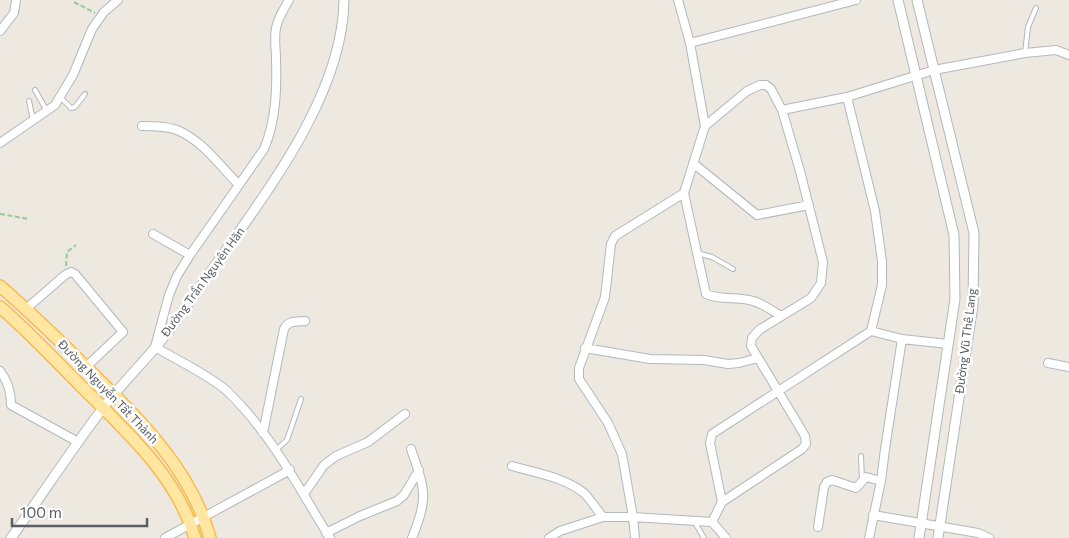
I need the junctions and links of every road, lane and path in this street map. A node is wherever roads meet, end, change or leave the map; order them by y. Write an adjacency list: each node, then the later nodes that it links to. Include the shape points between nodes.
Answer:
1 (16, 0): 12 (street, via 14,13)
2 (118, 0): 11 (street)
3 (288, 0): 30 (street, via 276,29 276,91 271,131 264,150)
4 (344, 0): 49 (street, Đường Trần Nguyên Hãn, via 336,57 314,110 253,212)
5 (678, 0): 13 (street)
6 (856, 0): 13 (street)
7 (898, 0): 17 (street, Đường Vũ Thê Lang)
8 (918, 0): 16 (street, Đường Vũ Thê Lang)
9 (74, 2): 11 (path)
10 (1036, 8): 14 (lane, via 1028,27)
11 (102, 16): 20 (street, via 92,29)
12 (0, 31)
13 (690, 42): 27 (street)
14 (1025, 53): 15 (street, via 1056,50); 16 (street)
15 (1069, 55)
16 (934, 70): 17 (street); 80 (street, Đường Vũ Thê Lang, via 974,233 973,304)
17 (917, 75): 21 (street); 48 (street, Đường Vũ Thê Lang, via 954,235 955,299)
18 (35, 90): 24 (lane)
19 (85, 94): 20 (lane, via 71,108)
20 (60, 97): 24 (street)
21 (848, 97): 23 (street); 46 (street, via 875,211 882,262 882,285)
22 (29, 101): 25 (lane)
23 (782, 110): 27 (street, via 771,89 760,85 747,91); 32 (street)
24 (47, 111): 25 (street)
25 (33, 120): 28 (street)
26 (142, 126): 30 (street, via 164,126 193,139)
27 (705, 126): 29 (street)
28 (0, 143)
29 (693, 163): 31 (street); 32 (street, via 757,215)
30 (239, 185): 38 (street)
31 (684, 193): 37 (street); 50 (street, via 615,236 611,244 605,297)
32 (809, 205): 44 (street, via 823,262 821,283 811,298)
33 (0, 214): 34 (path)
34 (29, 220)
35 (153, 234): 38 (street)
36 (76, 244): 40 (path, via 66,255)
37 (697, 253): 39 (lane); 44 (street, via 706,294 751,300)
38 (190, 255): 49 (street, via 177,276)
39 (733, 269)
40 (65, 275): 43 (street); 53 (street, via 76,274 123,332)
41 (0, 286): 43 (main road, Đường Nguyễn Tất Thành)
42 (0, 307): 59 (main road, Đường Nguyễn Tất Thành)
43 (26, 309): 53 (main road, Đường Nguyễn Tất Thành)
44 (781, 316): 51 (street, via 752,338 751,346)
45 (305, 321): 61 (street, via 290,322 284,329)
46 (870, 331): 47 (street); 56 (street)
47 (902, 339): 48 (street); 70 (street)
48 (948, 344): 79 (street, Đường Vũ Thê Lang)
49 (156, 347): 57 (street, Đường Trần Nguyên Hãn); 61 (street, via 226,391)
50 (585, 348): 51 (street, via 650,359 728,364); 75 (street, via 579,379 608,424 622,454)
51 (758, 358): 56 (street)
52 (1048, 363): 54 (street)
53 (86, 367): 57 (main road, Đường Nguyễn Tất Thành)
54 (1069, 367)
55 (0, 371): 62 (street, via 11,394 11,405)
56 (778, 391): 72 (street, via 712,434 710,443); 72 (street, via 805,436 806,444)
57 (114, 394): 59 (street, Đường Trần Nguyên Hãn); 76 (main road, Đường Nguyễn Tất Thành, via 170,458 193,492)
58 (301, 399): 64 (lane, via 287,440)
59 (103, 408): 62 (street, Đường Trần Nguyên Hãn); 82 (main road, Đường Nguyễn Tất Thành, via 159,469 179,499)
60 (405, 414): 71 (street, via 368,442 324,465)
61 (263, 433): 64 (street)
62 (78, 442): 84 (street, Đường Trần Nguyên Hãn)
63 (411, 449): 68 (street)
64 (276, 450): 67 (street)
65 (861, 456): 69 (lane)
66 (512, 466): 74 (street, via 574,486 586,494)
67 (290, 470): 71 (street); 76 (street)
68 (419, 470): 83 (street, via 397,501 360,516); 87 (street, via 424,504)
69 (862, 480): 70 (street, via 866,477); 81 (street, via 856,488 832,480 827,482)
70 (881, 481): 73 (street)
71 (304, 494): 83 (street)
72 (722, 502): 78 (street)
73 (873, 515): 79 (street); 92 (street)
74 (603, 517): 75 (street); 88 (street, via 560,531)
75 (633, 517): 77 (street); 89 (street)
76 (204, 518): 82 (street); 86 (main road, Đường Nguyễn Tất Thành)
77 (694, 521): 78 (street); 90 (lane)
78 (712, 522): 91 (street)
79 (921, 523): 80 (street); 93 (street, Đường Vũ Thê Lang)
80 (940, 526): 94 (street, Đường Vũ Thê Lang); 95 (street)
81 (818, 527)
82 (192, 534): 85 (street)
83 (328, 535)
84 (11, 538)
85 (165, 538)
86 (210, 538)
87 (412, 538)
88 (549, 538)
89 (635, 538)
90 (704, 538)
91 (726, 538)
92 (869, 538)
93 (918, 538)
94 (938, 538)
95 (990, 538)

